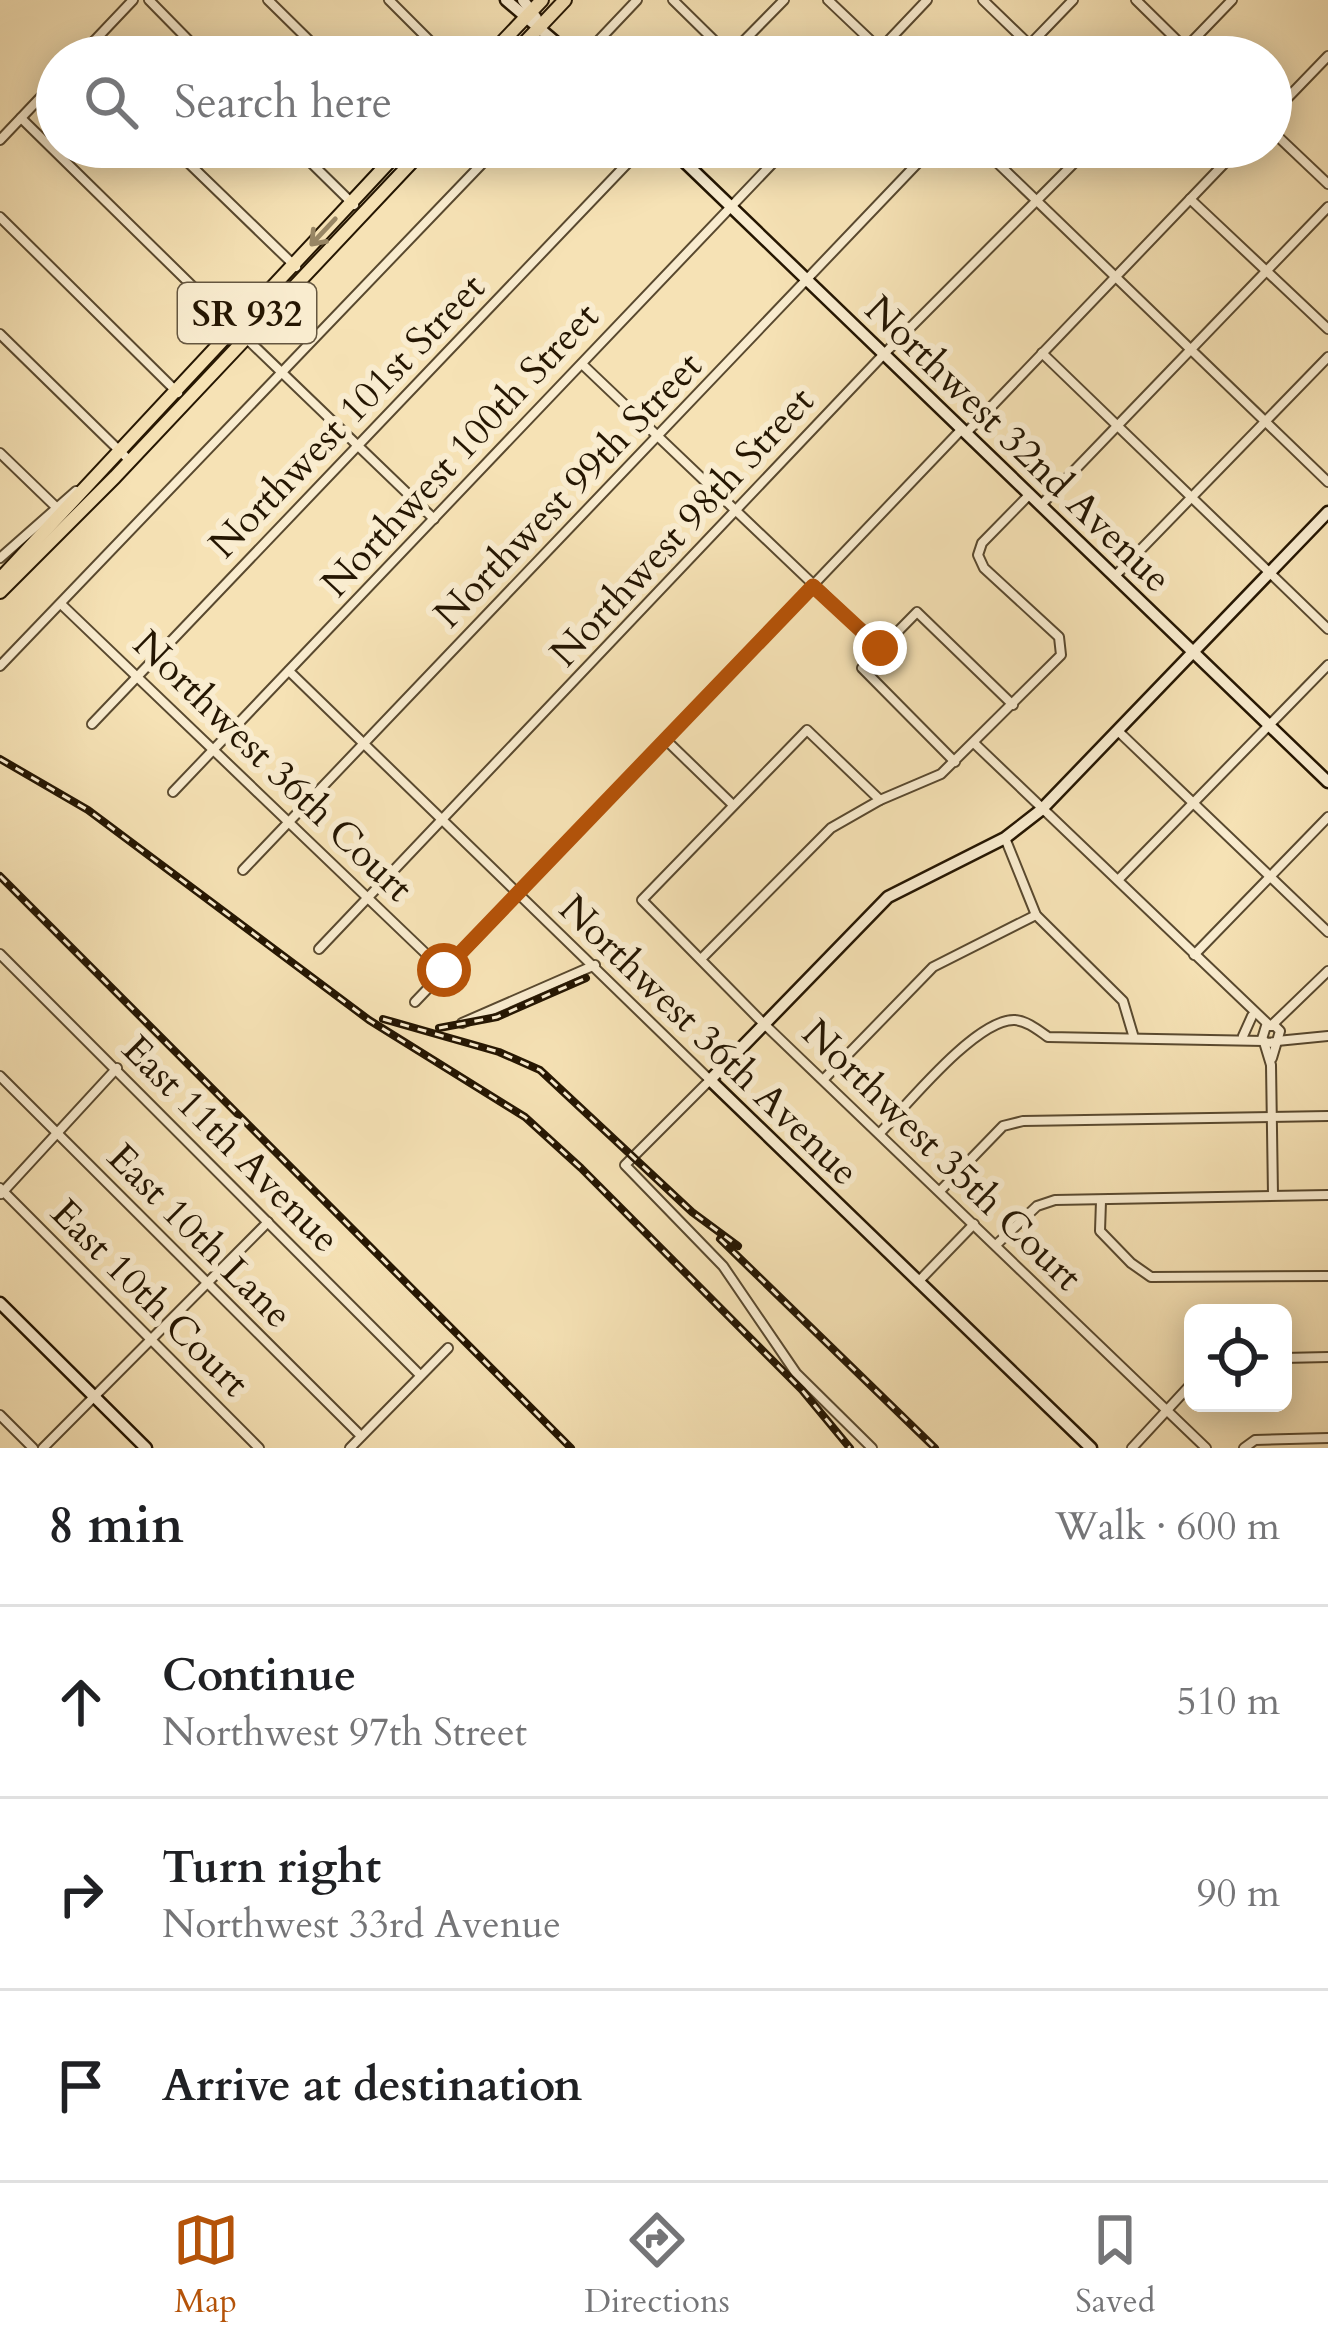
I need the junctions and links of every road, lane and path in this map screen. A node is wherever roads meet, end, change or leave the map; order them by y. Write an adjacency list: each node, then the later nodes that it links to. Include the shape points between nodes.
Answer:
1 (133, 0): 18 (street)
2 (148, 0): 19 (street)
3 (268, 0): 20 (street)
4 (389, 0): 21 (street)
5 (506, 0): 16 (street)
6 (565, 0): 17 (main road)
7 (637, 0): 25 (street)
8 (673, 0): 26 (street)
9 (784, 0): 27 (street)
10 (828, 0): 28 (street)
11 (928, 0): 29 (street)
12 (983, 0): 30 (street)
13 (1073, 0): 31 (street)
14 (1136, 0): 32 (street)
15 (1232, 0): 33 (street)
16 (531, 7): 17 (street); 22 (main road)
17 (540, 26): 23 (main road); 24 (street)
18 (99, 36)
19 (185, 36)
20 (305, 36)
21 (425, 36)
22 (506, 36)
23 (531, 36)
24 (551, 36)
25 (603, 36)
26 (709, 36)
27 (750, 36)
28 (862, 36)
29 (897, 36)
30 (1020, 36)
31 (1038, 36)
32 (1173, 36)
33 (1197, 36)
34 (1328, 56): 35 (street)
35 (1292, 93)
36 (36, 102): 37 (street)
37 (21, 118): 38 (street); 39 (street)
38 (36, 133)
39 (0, 140)
40 (1292, 150): 54 (street)
41 (72, 168): 68 (street)
42 (194, 168): 62 (street)
43 (316, 168): 57 (street)
44 (383, 168): 57 (main road, SR 932)
45 (404, 168): 60 (main road, SR 932)
46 (478, 168): 78 (street)
47 (623, 168): 85 (street, Northwest 101st Street)
48 (691, 168): 58 (street, Northwest 32nd Avenue)
49 (768, 168): 58 (street, Northwest 100th Street)
50 (913, 168): 66 (street, Northwest 99th Street)
51 (1004, 168): 55 (street)
52 (1067, 168): 55 (street, Northwest 98th Street)
53 (1220, 168): 56 (street)
54 (1328, 184)
55 (1036, 197): 65 (street); 74 (street, Northwest 98th Street)
56 (1190, 199): 63 (street); 65 (street)
57 (350, 202): 60 (street); 62 (main road, SR 932, one-way to 62)
58 (731, 207): 66 (street, Northwest 32nd Avenue); 76 (street, Northwest 100th Street)
59 (1328, 207): 63 (street)
60 (363, 214): 64 (main road, SR 932)
61 (0, 217): 79 (street)
62 (293, 264): 64 (street); 67 (main road, SR 932)
63 (1265, 272): 69 (street); 72 (street)
64 (305, 275): 71 (main road, SR 932)
65 (1116, 276): 72 (street); 73 (street)
66 (808, 281): 74 (street, Northwest 32nd Avenue); 84 (street, Northwest 99th Street)
67 (264, 294): 68 (main road, SR 932); 71 (main road, via 246,322)
68 (234, 327): 77 (main road); 79 (main road, SR 932)
69 (1328, 329)
70 (0, 334): 86 (street)
71 (246, 338): 77 (main road, SR 932); 78 (street)
72 (1191, 349): 81 (street); 82 (street)
73 (1042, 353): 82 (street); 83 (street)
74 (884, 354): 83 (street, Northwest 32nd Avenue); 95 (street, Northwest 98th Street)
75 (1328, 357): 81 (street)
76 (581, 363): 84 (street); 97 (street, Northwest 100th Street)
77 (216, 370): 80 (main road, SR 932)
78 (282, 372): 85 (street); 104 (street)
79 (175, 390): 80 (street); 86 (main road, SR 932)
80 (187, 401): 88 (main road, SR 932)
81 (1265, 422): 90 (street); 92 (street)
82 (1118, 426): 92 (street); 93 (street)
83 (964, 431): 91 (street, Northwest 32nd Avenue); 102 (street)
84 (657, 437): 95 (street); 118 (street, Northwest 99th Street)
85 (359, 444): 97 (street); 111 (street, Northwest 101st Street)
86 (118, 450): 88 (street); 89 (main road, SR 932)
87 (0, 453): 94 (street)
88 (130, 461): 103 (main road, SR 932)
89 (91, 479): 94 (street); 101 (main road, SR 932)
90 (1328, 482)
91 (1030, 494): 93 (street, Northwest 32nd Avenue); 112 (street, via 978,555 1059,637 1060,655)
92 (1192, 497): 99 (street); 100 (street)
93 (1041, 505): 100 (street, Northwest 32nd Avenue)
94 (56, 507): 98 (street)
95 (736, 512): 102 (street); 128 (street, Northwest 98th Street)
96 (1328, 512): 99 (street)
97 (434, 519): 110 (street, Northwest 100th Street)
98 (0, 558)
99 (1270, 572): 105 (street); 107 (street)
100 (1115, 577): 107 (street, Northwest 32nd Avenue)
101 (0, 579)
102 (813, 586): 106 (street); 116 (street)
103 (0, 592)
104 (62, 604): 109 (street); 111 (street, Northwest 36th Court)
105 (1328, 629)
106 (880, 648): 112 (street, via 917,612); 120 (street, via 862,668)
107 (1193, 652): 114 (street, Northwest 32nd Avenue); 115 (street)
108 (1328, 665): 114 (street)
109 (0, 667)
110 (289, 671): 118 (street, Northwest 36th Avenue); 119 (street, Northwest 100th Street)
111 (137, 675): 113 (street, Northwest 101st Street); 119 (street, Northwest 36th Court)
112 (1013, 705): 117 (street)
113 (92, 724)
114 (1269, 725): 121 (street, Northwest 32nd Avenue); 124 (street)
115 (1118, 731): 124 (street); 126 (street)
116 (666, 740): 125 (street); 134 (street)
117 (974, 743): 120 (street); 126 (street)
118 (363, 745): 128 (street, Northwest 36th Avenue); 129 (street, Northwest 99th Street)
119 (215, 748): 122 (street, Northwest 100th Street); 129 (street, Northwest 36th Court)
120 (955, 762): 123 (street)
121 (1328, 782)
122 (173, 793)
123 (880, 800): 125 (street, via 807,730); 141 (street, via 831,828)
124 (1193, 803): 132 (street); 133 (street)
125 (733, 805): 141 (street, Northwest 35th Court, via 642,900)
126 (1041, 810): 130 (street); 133 (street)
127 (1328, 817): 132 (street)
128 (443, 820): 134 (street, Northwest 36th Avenue); 135 (street, Northwest 98th Street)
129 (290, 822): 131 (street, Northwest 99th Street); 135 (street, Northwest 36th Court)
130 (1005, 838): 136 (street); 149 (street, via 887,896)
131 (243, 870)
132 (1271, 877): 137 (street); 140 (street)
133 (1118, 880): 140 (street)
134 (517, 893): 142 (street, Northwest 36th Avenue); 143 (street)
135 (369, 896): 138 (street, Northwest 98th Street); 143 (street, Northwest 36th Court)
136 (1036, 915): 154 (street, via 1123,1001); 157 (street, via 933,968)
137 (1328, 932)
138 (319, 949)
139 (0, 954): 155 (street, East 11th Avenue)
140 (1193, 955): 146 (street)
141 (701, 959): 149 (street, Northwest 35th Court)
142 (595, 965): 148 (street); 158 (street, Northwest 36th Avenue)
143 (444, 970): 145 (street)
144 (1328, 971): 147 (street)
145 (415, 1002)
146 (1250, 1012): 150 (street); 152 (street)
147 (1284, 1015): 150 (street); 153 (street)
148 (462, 1023)
149 (763, 1023): 157 (street, Northwest 35th Court); 158 (street)
150 (1270, 1034): 152 (street); 153 (street); 159 (street)
151 (1328, 1036): 153 (street)
152 (1241, 1037): 154 (street)
153 (1298, 1037)
154 (1134, 1038): 161 (street, via 1048,1036 1021,1020 1002,1021 980,1033)
155 (117, 1068): 162 (street); 168 (street, East 11th Avenue)
156 (0, 1076): 162 (street, East 10th Lane)
157 (824, 1079): 161 (street, Northwest 35th Court)
158 (710, 1080): 173 (street, Northwest 36th Avenue); 191 (street, via 625,1165 723,1266 796,1373)
159 (1273, 1117): 160 (street); 163 (street, via 1023,1121 1003,1126); 165 (street)
160 (1328, 1117)
161 (880, 1133): 163 (street, Northwest 35th Court)
162 (57, 1134): 164 (street); 172 (street, East 10th Lane)
163 (940, 1191): 169 (street, Northwest 35th Court)
164 (1, 1192): 175 (street, East 10th Court)
165 (1273, 1195): 166 (street); 167 (street)
166 (1328, 1195)
167 (1101, 1202): 170 (street, via 1037,1206); 171 (street, via 1100,1231 1151,1277)
168 (268, 1222): 172 (street); 179 (street, East 11th Avenue)
169 (974, 1224): 170 (street, Northwest 35th Court); 173 (street)
170 (996, 1246): 182 (street, Northwest 35th Court)
171 (1328, 1276)
172 (208, 1282): 175 (street); 184 (street, East 10th Lane)
173 (918, 1282): 192 (street, Northwest 36th Avenue)
174 (0, 1304): 181 (street)
175 (151, 1340): 181 (street); 189 (street, East 10th Court)
176 (448, 1348): 179 (street)
177 (1328, 1357): 178 (street)
178 (1292, 1358)
179 (420, 1375): 184 (street)
180 (1184, 1392): 182 (street)
181 (96, 1397): 187 (street); 188 (street)
182 (1166, 1411): 193 (street); 194 (street, Northwest 35th Court)
183 (0, 1415): 186 (street)
184 (361, 1436): 190 (street)
185 (1328, 1438): 195 (street, via 1255,1440)
186 (33, 1448)
187 (43, 1448)
188 (146, 1448)
189 (260, 1448)
190 (350, 1448)
191 (872, 1448)
192 (1091, 1448)
193 (1132, 1448)
194 (1205, 1448)
195 (1244, 1448)

